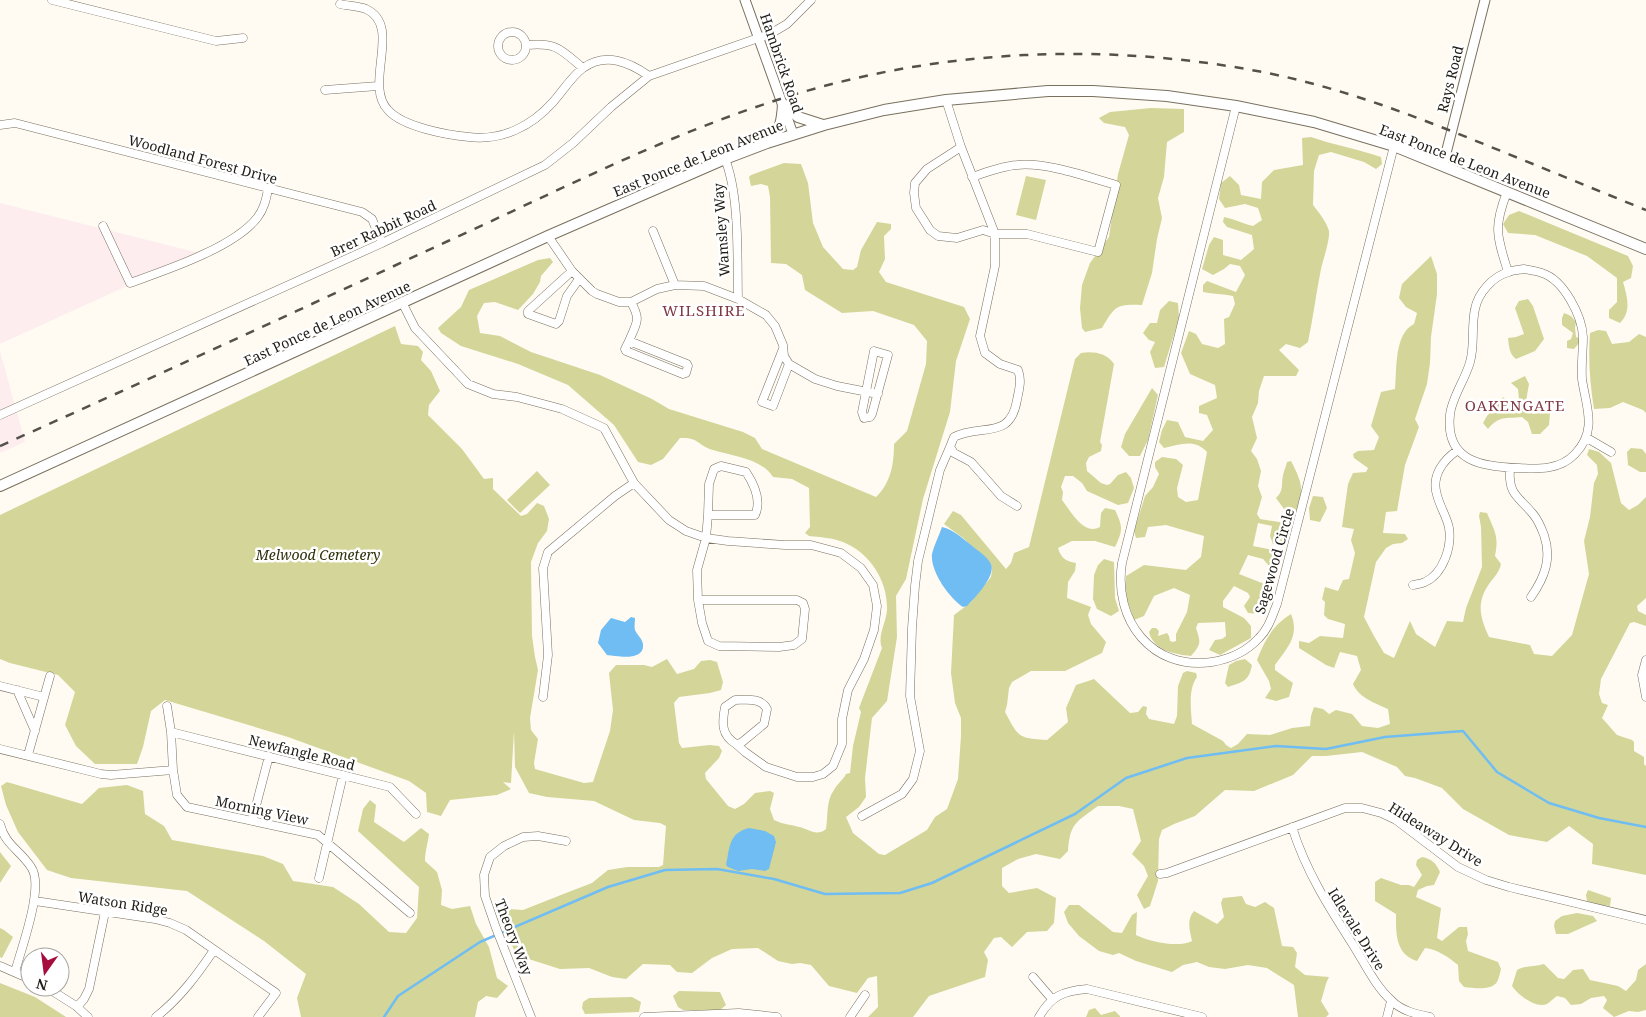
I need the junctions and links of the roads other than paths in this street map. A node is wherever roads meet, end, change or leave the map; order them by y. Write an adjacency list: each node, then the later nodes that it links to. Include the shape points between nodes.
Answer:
1 (52, 0): 6 (street, via 216,40)
2 (745, 0): 7 (street, Hambrick Road)
3 (811, 0): 7 (street, Brer Rabbit Road, via 787,24)
4 (1485, 0): 23 (street, Rays Road)
5 (340, 4): 11 (street, via 365,8 382,26)
6 (243, 38)
7 (759, 38): 10 (street, Brer Rabbit Road); 14 (street, Hambrick Road)
8 (526, 45): 9 (street, via 558,48)
9 (583, 68): 10 (street, via 596,61 614,59); 11 (street, via 535,119 496,138 470,137 409,123 386,110)
10 (649, 76): 31 (street, Brer Rabbit Road, via 545,164)
11 (378, 86): 12 (street)
12 (325, 90)
13 (946, 100): 15 (main road, East Ponce de Leon Avenue, via 1048,91 1093,91 1168,96); 17 (main road, East Ponce de Leon Avenue, via 884,110); 21 (street)
14 (783, 104): 17 (main road, via 798,117); 18 (street, Hambrick Road); 19 (main road, via 781,126)
15 (1236, 106): 20 (main road, East Ponce de Leon Avenue, via 1314,122); 20 (street, Sagewood Circle, via 1119,578 1127,618 1137,633 1150,646 1178,660 1200,664 1223,660 1242,652 1268,627 1277,604)
16 (0, 125): 25 (street, Woodland Forest Drive, via 15,123)
17 (824, 125): 18 (main road, East Ponce de Leon Avenue)
18 (793, 134): 19 (main road, East Ponce de Leon Avenue)
19 (767, 143): 22 (main road, East Ponce de Leon Avenue)
20 (1394, 146): 23 (main road, East Ponce de Leon Avenue)
21 (961, 147): 24 (street); 29 (street, via 927,169 915,183 916,208 930,230 938,236 957,238 983,230)
22 (725, 159): 30 (main road, East Ponce de Leon Avenue); 37 (street, Wamsley Way, via 733,190)
23 (1443, 165): 26 (main road, East Ponce de Leon Avenue)
24 (972, 177): 29 (street); 29 (street, via 1016,165 1035,164 1116,186 1098,252 1027,234)
25 (268, 189): 27 (street, via 265,205 245,230 178,266 130,283); 31 (street, Woodland Forest Drive, via 362,212 372,219)
26 (1506, 192): 32 (main road, East Ponce de Leon Avenue); 34 (street, via 1497,221 1497,236)
27 (103, 226)
28 (653, 231): 36 (street)
29 (995, 234): 47 (street, via 995,266 980,336 985,354 1018,370 1021,379 1015,414 1007,424 995,429 964,432 954,437)
30 (548, 236): 33 (street); 39 (main road, East Ponce de Leon Avenue)
31 (382, 243): 45 (street, Brer Rabbit Road)
32 (1646, 249)
33 (572, 271): 35 (street); 35 (street, via 528,314 556,324 567,296)
34 (1508, 272): 46 (street, via 1524,269 1543,273 1565,292 1574,307 1583,336 1582,378 1590,420); 48 (street, via 1485,288 1475,309 1470,364 1450,413 1450,433)
35 (579, 279): 38 (street, via 597,294)
36 (675, 285): 37 (street, via 704,286); 38 (street, via 657,289)
37 (738, 300): 41 (street, via 766,315 776,326)
38 (630, 302): 40 (street, via 638,319)
39 (403, 304): 51 (street, via 415,328 468,384 493,394 562,409 604,428); 52 (main road, East Ponce de Leon Avenue)
40 (629, 341): 40 (street, via 626,351 686,373 687,364)
41 (783, 350): 42 (street); 42 (street, via 762,402 773,406)
42 (788, 364): 43 (street, via 815,379)
43 (866, 391): 44 (street); 44 (street, via 864,418 872,414); 44 (street, via 874,351 888,355)
44 (878, 394)
45 (0, 415)
46 (1587, 438): 49 (street); 50 (street, via 1575,455 1557,466)
47 (950, 447): 53 (street, via 954,453 971,462 1001,496); 76 (street, via 940,470 915,586 910,696 920,751 913,780 902,794)
48 (1458, 450): 50 (street, via 1477,463); 56 (street, via 1439,469 1435,486 1449,528 1448,551 1434,576)
49 (1610, 452)
50 (1510, 468): 57 (street, via 1510,486 1514,496 1538,520 1547,543 1546,570)
51 (634, 483): 55 (street, via 669,520); 64 (street, via 548,552 543,568 548,655)
52 (0, 486)
53 (1017, 506)
54 (708, 515): 54 (street, via 754,515 757,494 746,472 721,466 714,469 709,484); 55 (street)
55 (706, 538): 58 (street, via 697,570); 69 (street, via 811,545 841,553 861,568 873,585 877,606 874,630 847,696 842,719 842,744 833,766 814,777 797,776 766,767)
56 (1413, 585)
57 (1531, 597)
58 (698, 600): 58 (street, via 797,600 805,609 802,640 794,646 719,646 708,641)
59 (1646, 660): 65 (street, via 1642,675)
60 (50, 676): 63 (street)
61 (0, 686): 62 (street)
62 (17, 690): 63 (street); 67 (street)
63 (44, 697): 67 (street)
64 (543, 697)
65 (1646, 697)
66 (167, 706): 68 (street, Morning View)
67 (35, 731): 71 (street)
68 (171, 732): 72 (street, Newfangle Road); 73 (street, Morning View)
69 (736, 744): 69 (street, via 724,732 725,707 734,700 764,703 767,709 764,724)
70 (0, 749): 71 (street)
71 (28, 755): 73 (street, via 101,774)
72 (269, 756): 74 (street, Newfangle Road); 77 (street)
73 (173, 770): 77 (street, Morning View, via 177,794 186,807)
74 (343, 774): 75 (street, Newfangle Road, via 390,787); 81 (street)
75 (416, 814)
76 (862, 816)
77 (252, 821): 81 (street, Morning View, via 318,835)
78 (0, 824): 84 (street, via 2,834 34,873)
79 (1292, 827): 82 (street, Hideaway Drive); 87 (street, Hideaway Drive, via 1345,808 1362,808 1396,820 1458,866 1486,880); 96 (street, Idlevale Drive, via 1321,895 1376,984)
80 (566, 841): 101 (street, Theory Way, via 523,837 490,857 484,875 485,896)
81 (328, 842): 83 (street); 86 (street, Morning View)
82 (1160, 874)
83 (319, 878)
84 (35, 901): 85 (street, Watson Ridge); 90 (street)
85 (105, 912): 88 (street, Watson Ridge, via 170,923); 97 (street, via 89,989)
86 (410, 913)
87 (1646, 920)
88 (214, 950): 99 (street, via 194,980); 100 (street, Watson Ridge, via 276,993)
89 (0, 966): 90 (street)
90 (15, 972): 91 (street)
91 (20, 974)
92 (1033, 977): 95 (street)
93 (865, 995): 104 (street)
94 (62, 997): 97 (street)
95 (1052, 1000): 105 (street); 106 (street, via 1073,990 1087,989)
96 (1391, 1001): 107 (street); 108 (street, Idlevale Drive, via 1413,1013)
97 (77, 1007): 98 (street)
98 (88, 1017)
99 (156, 1017)
100 (258, 1017)
101 (531, 1017)
102 (644, 1017): 103 (street, via 739,1013)
103 (777, 1017)
104 (850, 1017)
105 (1039, 1017)
106 (1202, 1017)
107 (1387, 1017)
108 (1430, 1017)

